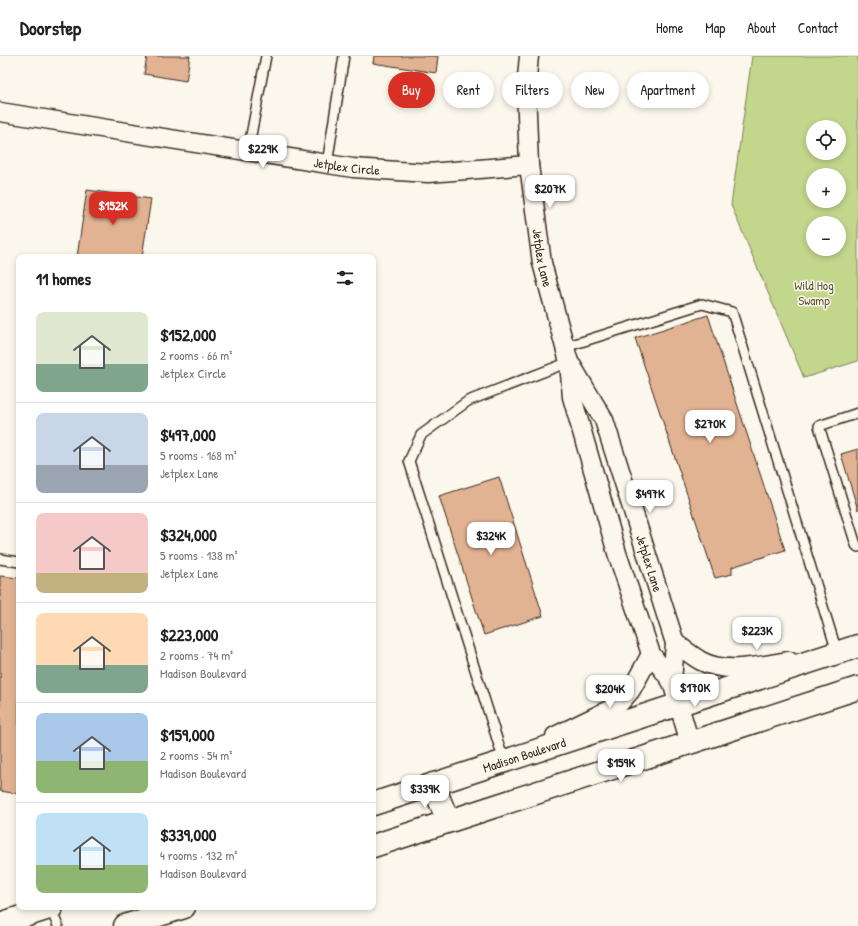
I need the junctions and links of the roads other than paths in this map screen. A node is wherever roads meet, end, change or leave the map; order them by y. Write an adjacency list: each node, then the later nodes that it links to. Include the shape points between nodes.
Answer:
1 (266, 56): 5 (lane)
2 (344, 56): 6 (lane)
3 (529, 56): 7 (street, Jetplex Lane, via 526,88)
4 (0, 112): 5 (street, Jetplex Circle)
5 (248, 151): 6 (street, Jetplex Circle)
6 (327, 164): 7 (street, Jetplex Circle, via 428,173)
7 (529, 164): 8 (street, Jetplex Lane, via 542,263)
8 (567, 355): 13 (street, Jetplex Lane, via 604,420); 15 (lane, via 702,304 732,312); 16 (street, Jetplex Lane, via 572,397 617,553); 21 (lane, via 468,401 421,435 409,461)
9 (858, 413): 10 (lane, via 820,426)
10 (858, 547)
11 (0, 559): 12 (lane)
12 (16, 562)
13 (675, 643): 15 (street, via 702,662 723,668 751,667); 17 (street, Jetplex Lane)
14 (858, 646): 15 (main road, Madison Boulevard)
15 (837, 653): 19 (main road, Madison Boulevard)
16 (651, 654): 17 (street, Jetplex Lane); 21 (street, via 631,690 617,706)
17 (672, 682): 19 (street, Jetplex Lane)
18 (858, 688): 20 (main road)
19 (678, 705): 20 (street, Jetplex Lane); 21 (main road, Madison Boulevard)
20 (690, 743): 24 (main road)
21 (504, 761): 22 (main road, Madison Boulevard)
22 (433, 784): 23 (main road, Madison Boulevard); 24 (main road)
23 (376, 803)
24 (448, 822): 25 (main road)
25 (376, 845)
26 (42, 910): 29 (main road)
27 (52, 910): 30 (lane)
28 (175, 910): 31 (main road)
29 (0, 924)
30 (58, 926)
31 (125, 926)

